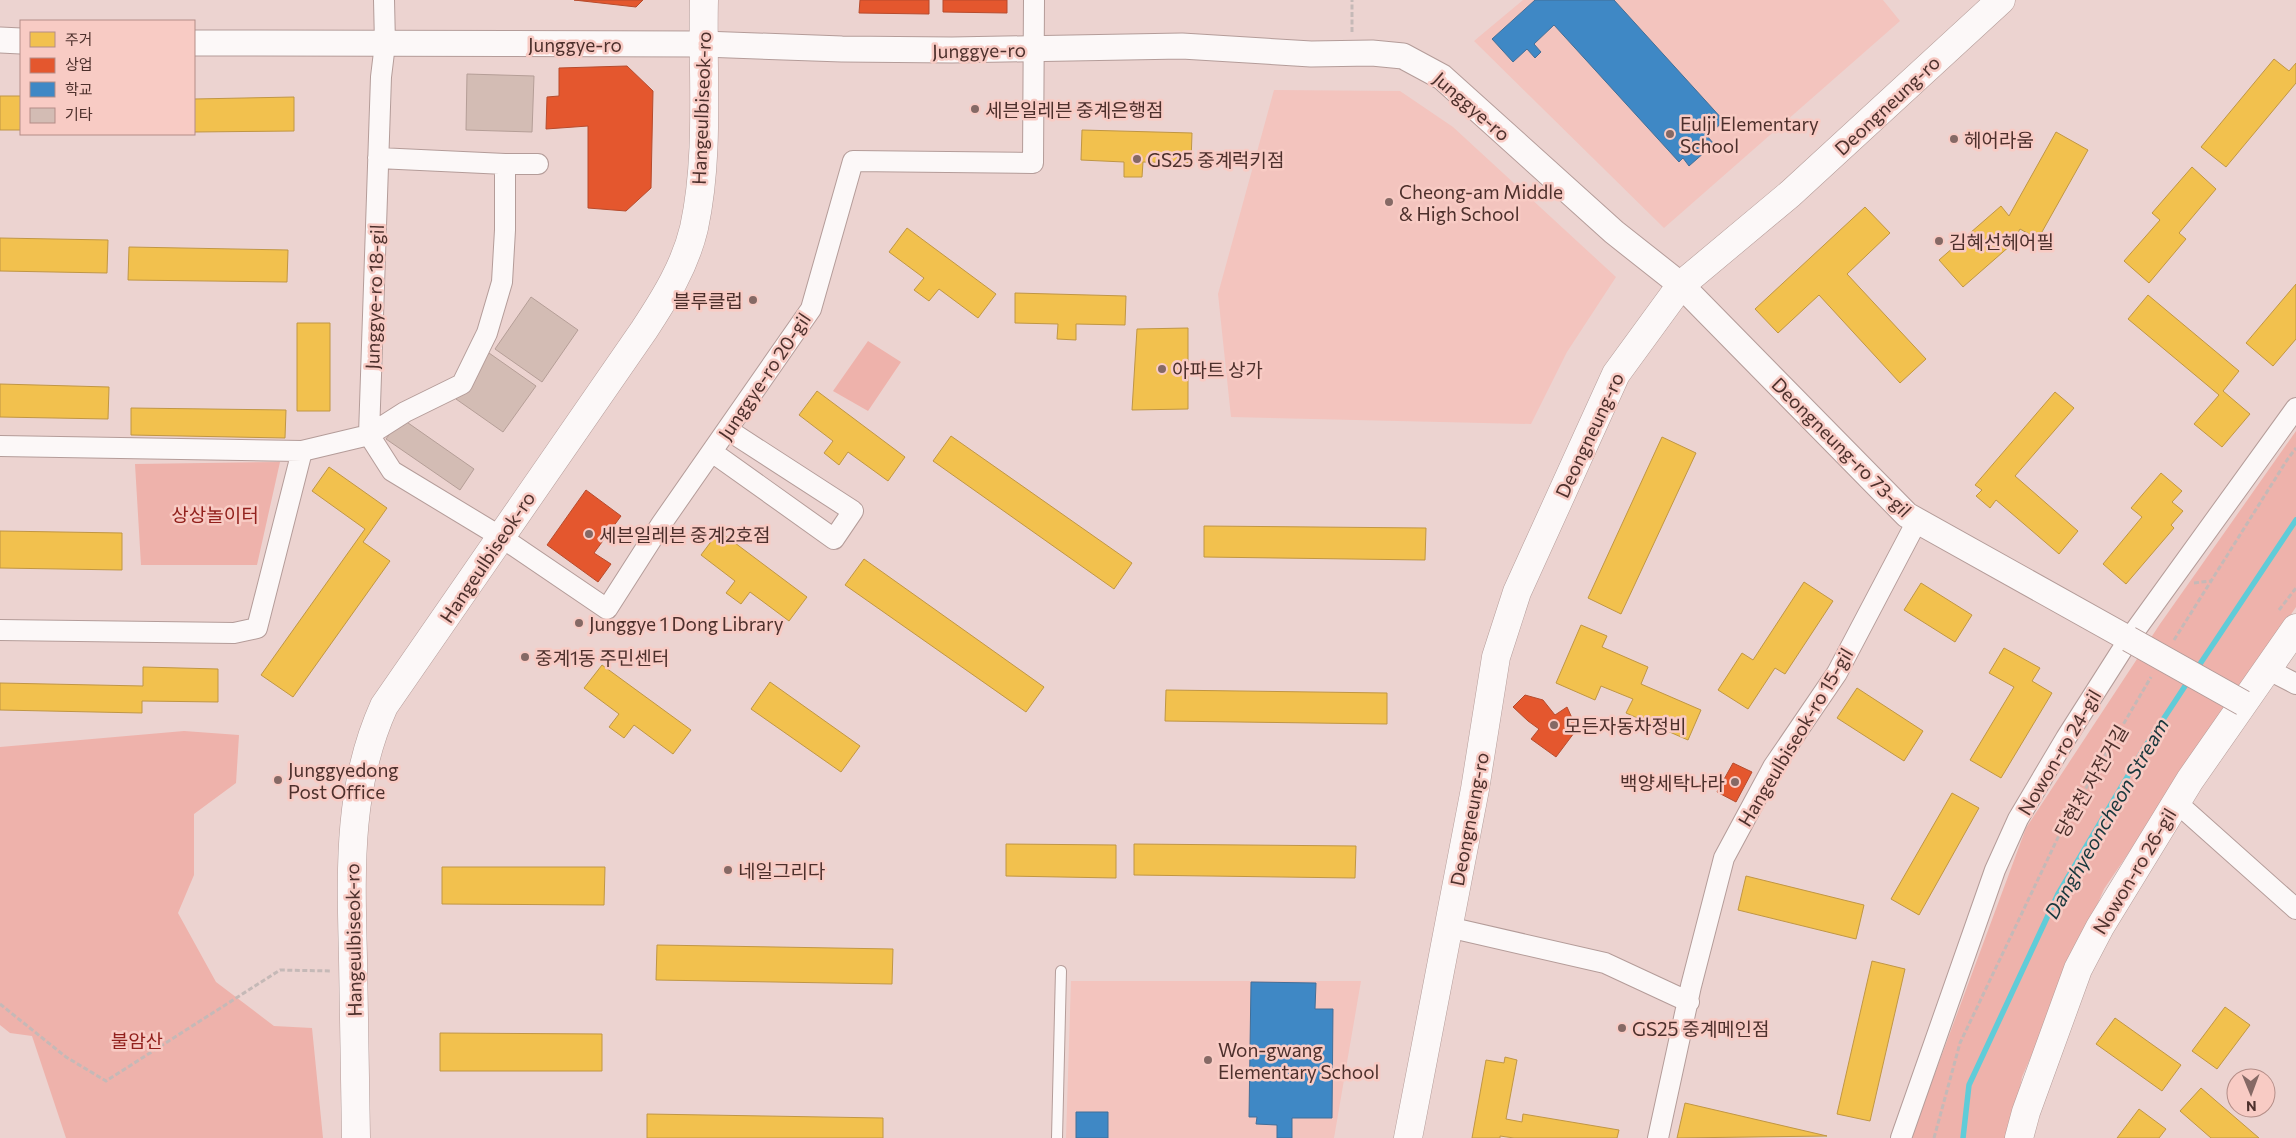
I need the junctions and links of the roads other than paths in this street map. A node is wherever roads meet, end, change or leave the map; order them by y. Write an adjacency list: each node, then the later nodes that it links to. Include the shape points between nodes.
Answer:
1 (384, 0): 8 (street, Junggye-ro 18-gil)
2 (704, 0): 9 (main road, Hangeulbiseok-ro)
3 (1034, 0): 10 (street)
4 (2001, 0): 14 (main road, Deongneung-ro, via 1790,194)
5 (0, 40): 6 (street)
6 (20, 41)
7 (195, 43): 8 (street, Junggye-ro)
8 (385, 44): 9 (street, Junggye-ro); 11 (street, Junggye-ro 18-gil)
9 (703, 44): 10 (street, Junggye-ro, via 842,49); 22 (main road, Hangeulbiseok-ro, via 704,122 698,200 694,229 679,271 672,288 644,330)
10 (1034, 49): 14 (street, Junggye-ro, via 1182,46 1403,56 1442,77 1614,232); 16 (street, Junggye-ro 20-gil, via 1032,163 853,160 811,309)
11 (378, 158): 12 (street); 17 (street, Junggye-ro 18-gil)
12 (505, 164): 13 (street); 17 (street, via 502,282 487,333 462,384 405,412)
13 (538, 164)
14 (1681, 285): 21 (street, Deongneung-ro 73-gil, via 1907,515); 31 (main road, Deongneung-ro, via 1616,374 1518,592 1496,657)
15 (2296, 408): 25 (street, Nowon-ro 24-gil)
16 (728, 430): 20 (street, Junggye-ro 20-gil); 20 (street, via 852,511 834,539)
17 (369, 435): 19 (street); 22 (street, via 392,471)
18 (0, 446): 19 (street)
19 (302, 451): 24 (street, via 257,628 234,633)
20 (712, 452): 22 (street, Junggye-ro 20-gil, via 607,609)
21 (1917, 521): 25 (street, Deongneung-ro 73-gil); 33 (street, Hangeulbiseok-ro 15-gil, via 1837,673 1773,767 1724,858)
22 (501, 537): 34 (main road, Hangeulbiseok-ro, via 384,706 371,736 353,822)
23 (2296, 628): 26 (main road, Nowon-ro 26-gil)
24 (0, 630)
25 (2129, 639): 28 (street, Deongneung-ro 73-gil, bridge); 38 (street, Nowon-ro 24-gil, via 2018,819 1995,870)
26 (2267, 669): 27 (street); 28 (main road, Nowon-ro 26-gil)
27 (2296, 684)
28 (2243, 703): 29 (main road, Nowon-ro 26-gil)
29 (2176, 802): 30 (street); 39 (main road, Nowon-ro 26-gil, via 2112,904 2078,969)
30 (2296, 909)
31 (1448, 927): 33 (street, via 1605,963); 36 (main road, Deongneung-ro)
32 (1061, 971): 35 (lane)
33 (1689, 1002): 37 (street, Hangeulbiseok-ro 15-gil)
34 (356, 1138)
35 (1057, 1138)
36 (1408, 1138)
37 (1658, 1138)
38 (1901, 1138)
39 (2019, 1138)

